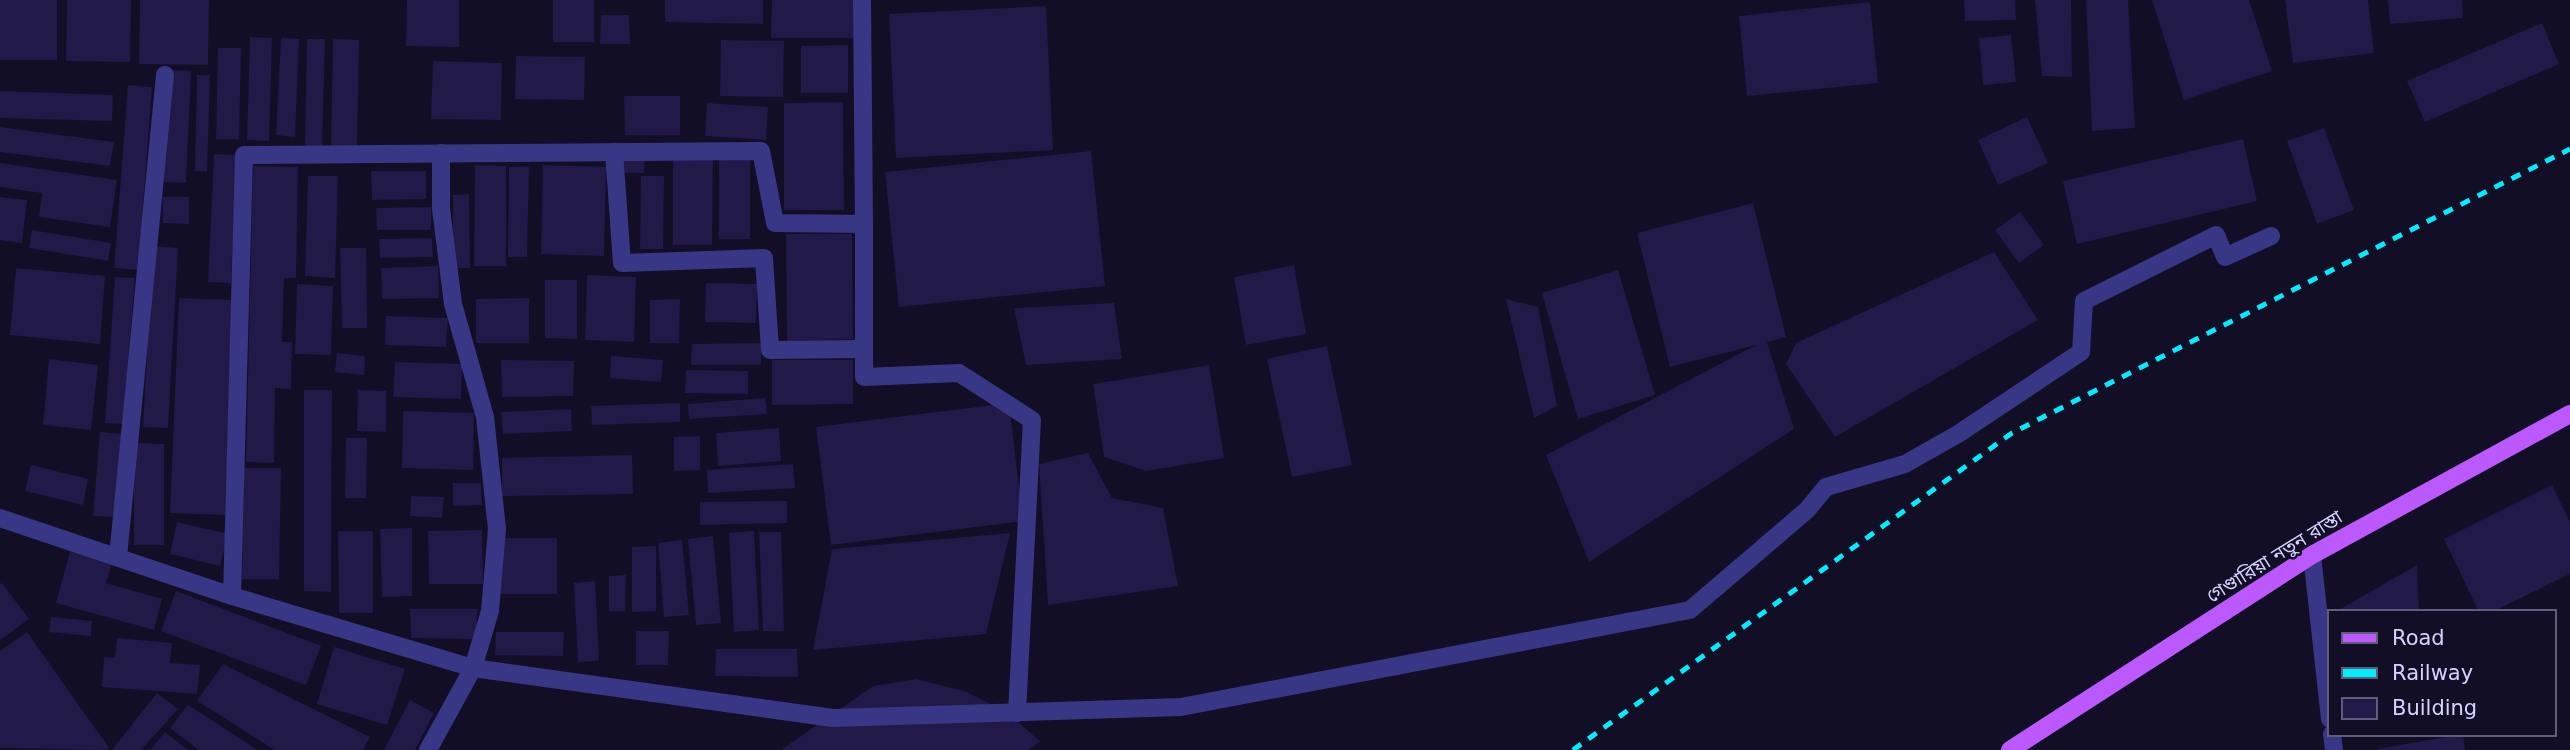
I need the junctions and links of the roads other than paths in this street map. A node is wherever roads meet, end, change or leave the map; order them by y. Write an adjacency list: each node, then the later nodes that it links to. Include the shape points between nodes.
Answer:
1 (862, 0): 5 (street)
2 (165, 75): 11 (street)
3 (614, 152): 4 (street); 5 (street, via 761,151 775,223); 7 (street, via 622,263 764,258 770,350)
4 (441, 153): 12 (street, via 244,155); 13 (street, via 440,209 453,304 485,417 497,528 490,611)
5 (864, 224): 7 (street)
6 (2271, 236): 15 (street, via 2225,257 2216,235 2084,301 2081,352 1958,435 1905,464 1826,487 1807,510 1690,610 1181,707)
7 (864, 349): 15 (street, via 864,377 959,373 1032,420)
8 (2570, 414): 10 (main road, গেণ্ডারিয়া নতুন রাস্তা)
9 (0, 518): 11 (street)
10 (2312, 555): 14 (street); 17 (main road, গেণ্ডারিয়া নতুন রাস্তা)
11 (118, 557): 12 (street)
12 (232, 596): 13 (street)
13 (473, 668): 15 (street, via 833,718); 16 (street)
14 (2328, 701)
15 (1017, 712)
16 (428, 750)
17 (2010, 750)

